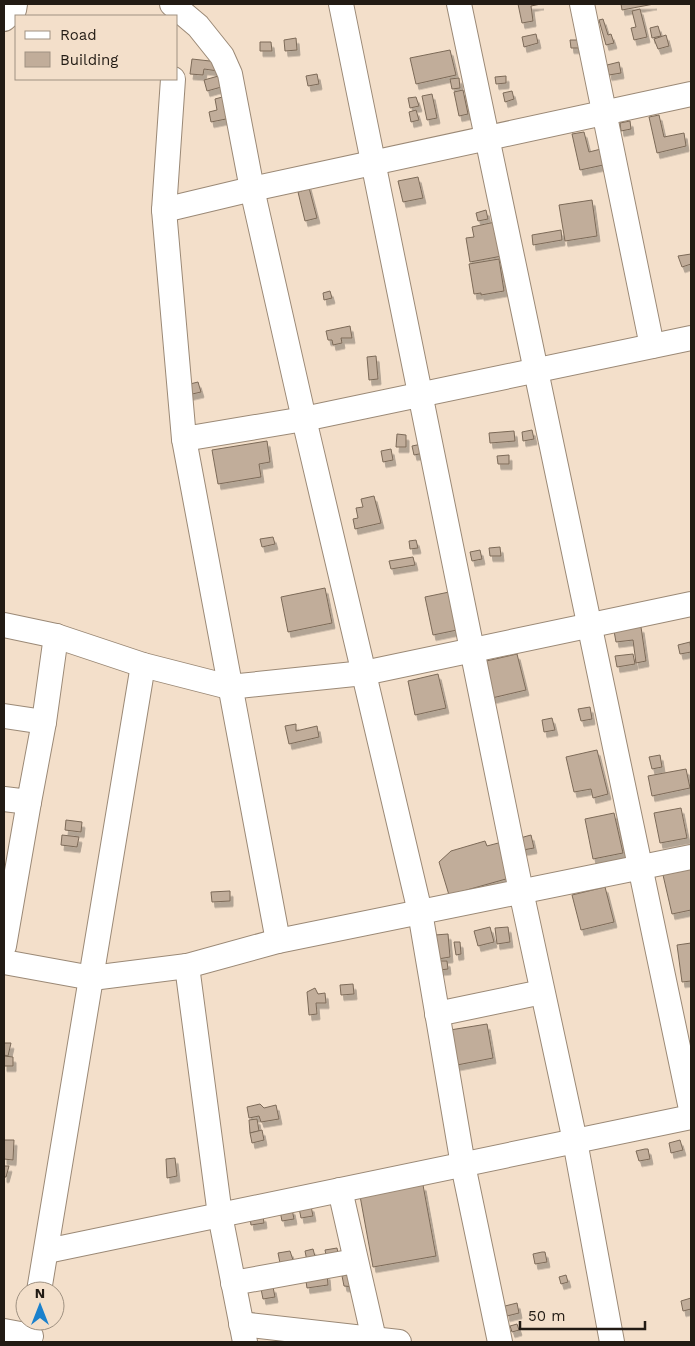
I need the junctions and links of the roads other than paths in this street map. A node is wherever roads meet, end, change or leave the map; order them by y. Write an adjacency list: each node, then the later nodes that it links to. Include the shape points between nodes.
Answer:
1 (15, 4): 6 (street, via 14,10)
2 (341, 4): 11 (street)
3 (459, 4): 10 (street)
4 (582, 4): 9 (street)
5 (176, 5): 12 (street, via 222,56 230,74)
6 (4, 19)
7 (173, 80): 13 (street)
8 (691, 94): 9 (street)
9 (605, 113): 10 (street); 15 (street)
10 (488, 139): 11 (street); 16 (street)
11 (371, 164): 12 (street); 17 (street)
12 (252, 189): 13 (street); 18 (street)
13 (164, 210): 19 (street)
14 (691, 338): 15 (street)
15 (652, 346): 16 (street)
16 (536, 371): 17 (street); 22 (street)
17 (421, 393): 18 (street); 24 (street)
18 (304, 419): 19 (street); 26 (street)
19 (184, 439): 27 (street)
20 (691, 604): 22 (street)
21 (4, 625): 23 (street)
22 (590, 625): 24 (street); 33 (street)
23 (56, 636): 25 (street); 29 (street)
24 (472, 650): 26 (street); 35 (street)
25 (143, 665): 27 (street); 41 (street)
26 (364, 673): 27 (street); 36 (street)
27 (229, 687): 37 (street)
28 (4, 716): 29 (street)
29 (44, 722): 31 (street)
30 (4, 799): 31 (street)
31 (29, 802): 34 (street)
32 (691, 857): 33 (street)
33 (640, 867): 35 (street); 44 (street)
34 (9, 879): 38 (street)
35 (521, 891): 36 (street); 42 (street)
36 (420, 912): 37 (street); 43 (street)
37 (278, 941): 40 (street)
38 (4, 946)
39 (4, 962): 41 (street)
40 (187, 966): 41 (street); 49 (street)
41 (92, 978): 50 (street)
42 (542, 992): 43 (street); 46 (street)
43 (437, 1014): 47 (street)
44 (691, 1109)
45 (691, 1117): 46 (street)
46 (574, 1141): 47 (street); 60 (street)
47 (462, 1165): 48 (street); 59 (street)
48 (340, 1190): 49 (street); 51 (street)
49 (220, 1215): 50 (street); 53 (street)
50 (47, 1251): 52 (street)
51 (355, 1261): 53 (street); 57 (street)
52 (42, 1281)
53 (233, 1282): 56 (street)
54 (4, 1330): 55 (street)
55 (32, 1333)
56 (243, 1333): 57 (street)
57 (374, 1339): 58 (street)
58 (399, 1342)
59 (500, 1342)
60 (612, 1342)

